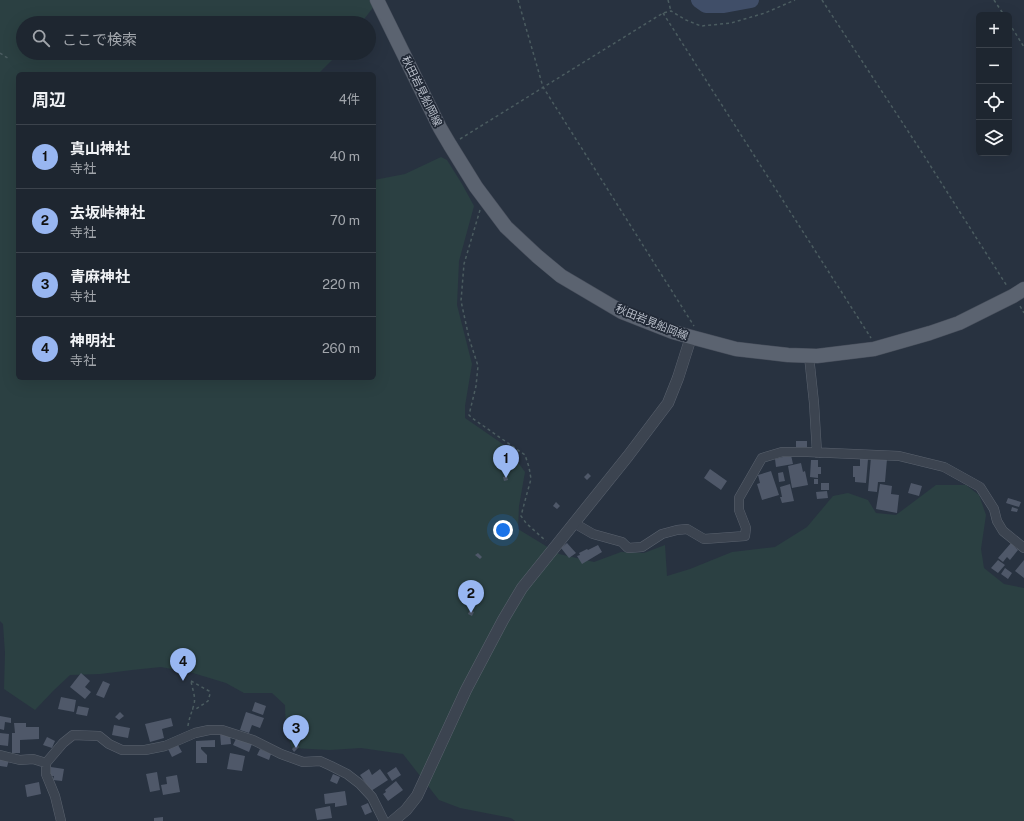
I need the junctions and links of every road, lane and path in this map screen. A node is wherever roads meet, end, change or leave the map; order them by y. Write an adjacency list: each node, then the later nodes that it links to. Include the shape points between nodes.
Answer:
1 (378, 0): 15 (main road, 秋田岩見船岡線)
2 (518, 0): 14 (path)
3 (668, 0): 7 (path)
4 (795, 0): 7 (path, via 765,13 731,23 701,26)
5 (822, 0): 17 (path, via 921,151)
6 (994, 0): 8 (path)
7 (672, 11): 9 (path)
8 (1002, 12)
9 (663, 13): 14 (path); 19 (path)
10 (1012, 28): 11 (path)
11 (1024, 47)
12 (0, 53): 13 (path)
13 (9, 59)
14 (543, 87): 15 (path); 18 (path, via 685,310)
15 (450, 145): 16 (main road, 秋田岩見船岡線)
16 (484, 197): 18 (main road, 秋田岩見船岡線, via 506,227 561,276 622,312); 23 (path, via 464,264 461,301 478,366 469,415 525,455 531,479 521,516)
17 (1019, 292): 19 (main road, 秋田岩見船岡線, via 959,323)
18 (696, 339): 20 (main road, 秋田岩見船岡線, via 736,349); 22 (street, via 668,403)
19 (877, 348): 20 (main road, 秋田岩見船岡線)
20 (809, 356): 21 (street)
21 (817, 453): 22 (street, via 782,452 762,458 739,498 739,510 746,528 745,536 704,539 687,529 677,530 662,534 642,547 628,548 622,542 593,534); 24 (street, via 899,456 944,467 980,487 994,509 1003,531)
22 (574, 523): 23 (street)
23 (554, 548): 31 (street, via 522,588 503,620 466,690 417,796)
24 (1024, 548)
25 (192, 709): 25 (path, via 195,698 191,681 209,690 210,694 208,701); 26 (path)
26 (188, 724)
27 (0, 755): 28 (street)
28 (46, 764): 29 (street, via 46,774); 30 (street, via 73,735 99,736 122,750 145,750 165,746 195,733 222,730 253,740 303,762 320,762 347,774 372,797)
29 (61, 821)
30 (384, 821)
31 (393, 821)

